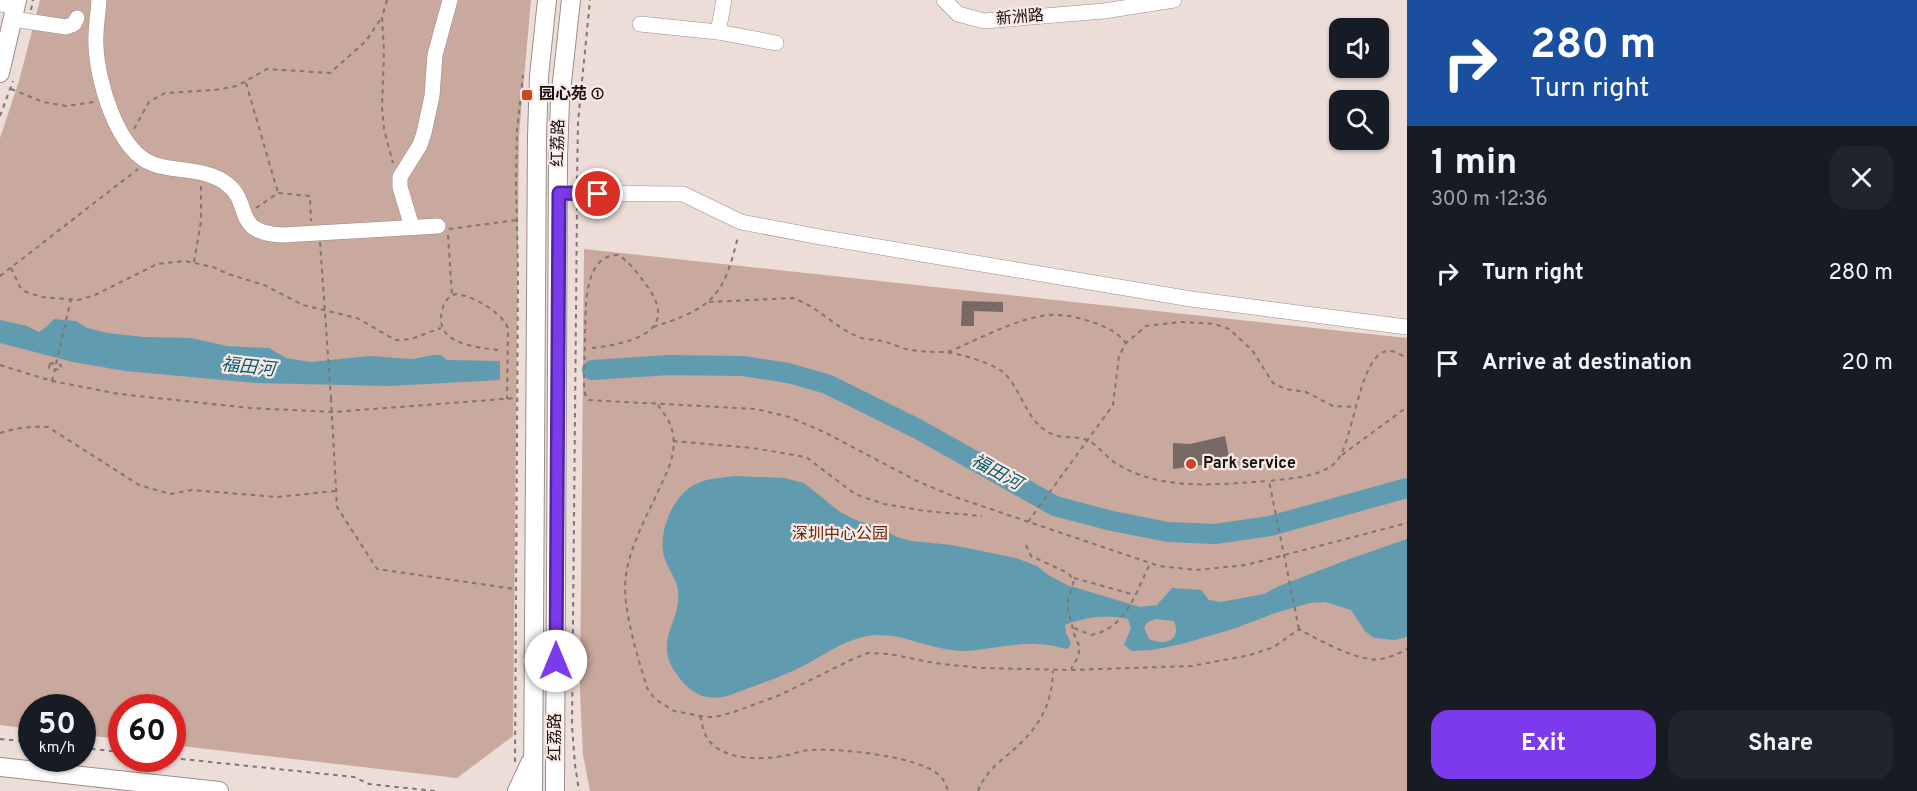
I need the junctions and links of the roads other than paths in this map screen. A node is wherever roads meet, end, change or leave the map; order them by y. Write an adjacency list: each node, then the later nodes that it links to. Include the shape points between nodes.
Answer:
1 (99, 0): 15 (street, via 98,67 126,143 145,161 218,178 237,196 244,217 267,234 316,238)
2 (450, 0): 15 (street, via 435,55 424,133 400,177)
3 (547, 0): 19 (main road, 红荔路, via 537,136)
4 (571, 0): 14 (main road, 红荔路, via 560,100)
5 (724, 0): 11 (street)
6 (944, 0): 7 (street, 新洲路, via 958,14 984,21 1104,11)
7 (1174, 0)
8 (13, 8): 9 (street, via 69,27); 13 (main road)
9 (77, 18)
10 (640, 24): 11 (street)
11 (718, 32): 12 (street)
12 (776, 43)
13 (0, 73)
14 (568, 193): 17 (street, via 683,194 741,222 1191,299); 18 (main road, 红荔路)
15 (412, 227): 16 (street)
16 (442, 227)
17 (1407, 327)
18 (556, 731): 25 (main road, 红荔路); 26 (main road)
19 (533, 753): 23 (main road); 24 (main road, 红荔路)
20 (0, 767): 21 (main road)
21 (97, 784): 22 (main road)
22 (219, 791)
23 (517, 791)
24 (533, 791)
25 (555, 791)
26 (569, 791)

